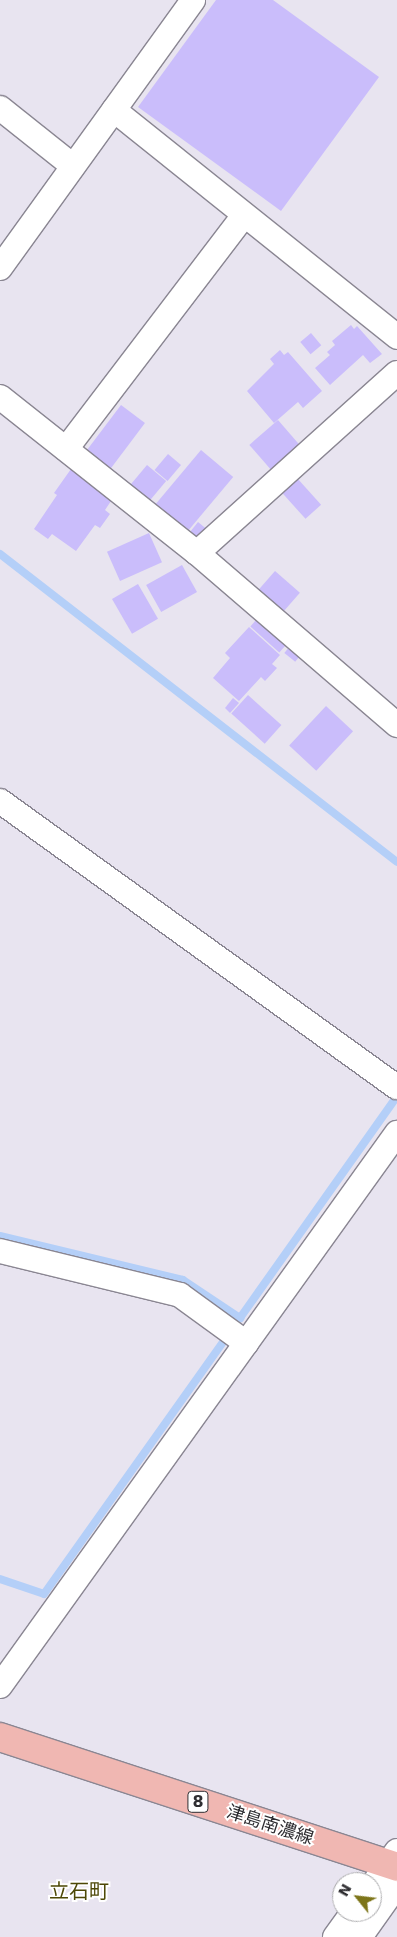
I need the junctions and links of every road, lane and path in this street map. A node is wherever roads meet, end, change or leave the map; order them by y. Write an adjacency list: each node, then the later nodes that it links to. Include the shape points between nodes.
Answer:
1 (193, 0): 3 (street)
2 (0, 108): 4 (street)
3 (114, 110): 4 (street); 5 (street)
4 (73, 166): 6 (street)
5 (244, 215): 7 (street); 10 (street)
6 (0, 268)
7 (397, 337)
8 (397, 373): 11 (street)
9 (0, 397): 10 (street)
10 (66, 450): 11 (street)
11 (197, 553): 12 (street)
12 (397, 725)
13 (0, 801): 14 (street)
14 (397, 1087)
15 (397, 1134): 17 (street)
16 (0, 1251): 17 (street, via 180,1295)
17 (246, 1343): 18 (street)
18 (0, 1686)
19 (0, 1737): 20 (main road, 津島南濃線 / 8)
20 (390, 1871): 23 (street)
21 (346, 1922): 22 (street)
22 (335, 1937)
23 (360, 1937)

